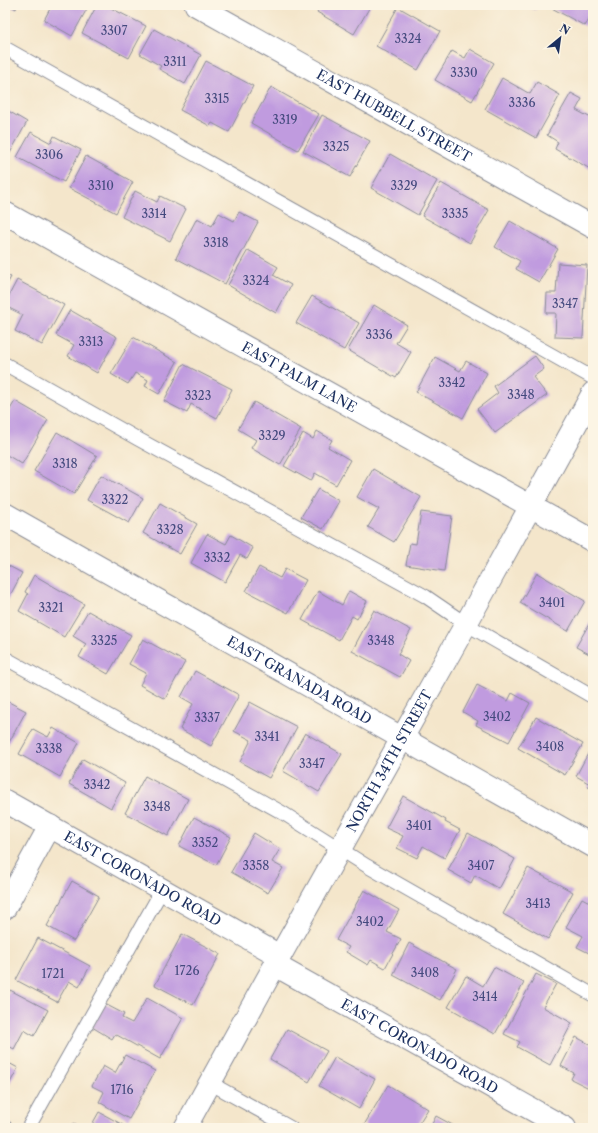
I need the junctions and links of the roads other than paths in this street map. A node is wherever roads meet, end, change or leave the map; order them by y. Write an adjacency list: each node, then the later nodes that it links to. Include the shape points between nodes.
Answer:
1 (196, 5): 4 (street, EAST HUBBELL STREET)
2 (5, 48): 6 (lane)
3 (5, 213): 8 (street, EAST PALM LANE)
4 (593, 227)
5 (5, 364): 11 (lane, via 425,596)
6 (593, 378)
7 (593, 393): 8 (street, NORTH 34TH STREET)
8 (531, 506): 10 (street, EAST PALM LANE); 11 (street, NORTH 34TH STREET)
9 (5, 514): 14 (street, EAST GRANADA ROAD)
10 (593, 541)
11 (466, 624): 13 (lane); 14 (street, NORTH 34TH STREET)
12 (5, 658): 18 (lane, via 283,813)
13 (593, 697)
14 (402, 739): 17 (street, EAST GRANADA ROAD); 18 (street, NORTH 34TH STREET)
15 (5, 801): 16 (street, EAST CORONADO ROAD)
16 (50, 826): 19 (street, EAST CORONADO ROAD); 20 (street)
17 (593, 846)
18 (340, 850): 21 (street, NORTH 34TH STREET); 22 (lane)
19 (162, 890): 21 (street, EAST CORONADO ROAD); 24 (lane)
20 (5, 908)
21 (278, 961): 23 (street, NORTH 34TH STREET); 27 (street, EAST CORONADO ROAD)
22 (593, 995)
23 (210, 1083): 25 (street, NORTH 34TH STREET); 26 (lane)
24 (28, 1128)
25 (185, 1128)
26 (291, 1128)
27 (565, 1128)

